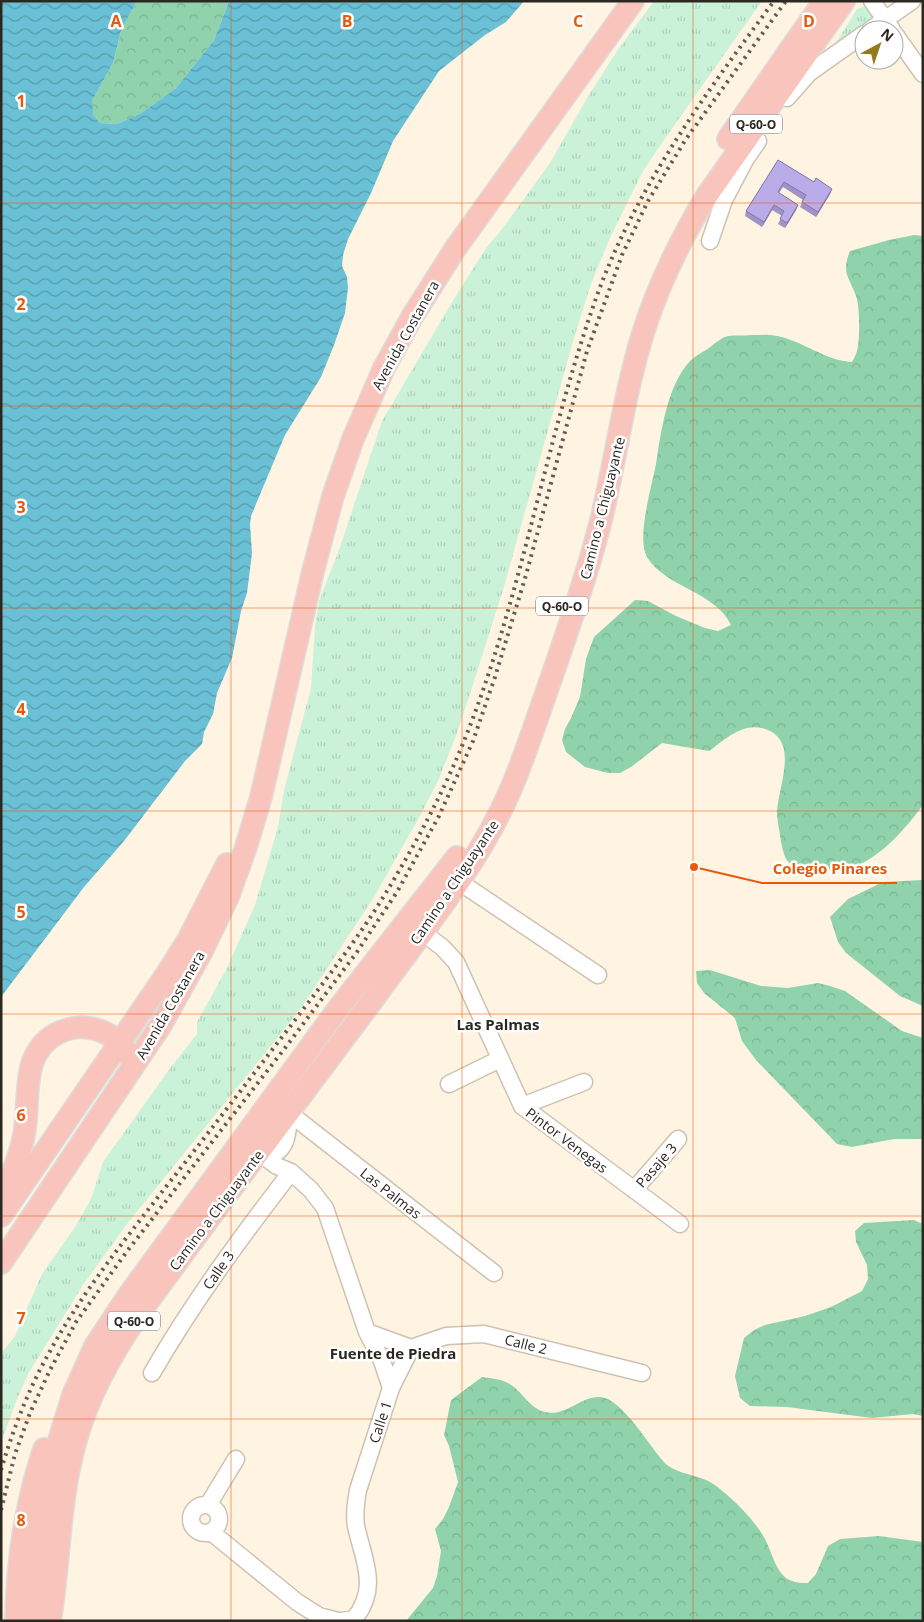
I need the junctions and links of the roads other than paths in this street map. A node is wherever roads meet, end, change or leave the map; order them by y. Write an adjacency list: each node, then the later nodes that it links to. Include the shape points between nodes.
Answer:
1 (633, 1): 12 (main road, Avenida Costanera, via 455,249 412,316 384,368 353,439 333,496)
2 (824, 1): 23 (main road, Camino a Chiguayante / Q-60-O, via 695,189 646,283 618,372 575,564 506,763 484,812 441,880 363,975)
3 (844, 1): 13 (main road, Camino a Chiguayante / Q-60-O, via 706,197 664,277 637,355 607,496 583,586 509,793)
4 (872, 1): 6 (street)
5 (912, 1): 7 (street)
6 (885, 20)
7 (897, 20)
8 (854, 41): 11 (street, via 809,73 794,88 738,173 724,200)
9 (904, 48): 10 (street)
10 (923, 74)
11 (710, 241)
12 (279, 718): 16 (main road, Avenida Costanera, via 253,801 211,898); 18 (main road, Avenida Costanera, via 257,813 228,897 182,988)
13 (458, 881): 14 (main road, Camino a Chiguayante / Q-60-O); 15 (street)
14 (422, 932): 17 (street, Pintor Venegas, via 456,962); 22 (main road, Camino a Chiguayante / Q-60-O)
15 (598, 975)
16 (121, 1044): 18 (main road, via 128,1054); 28 (main road, via 106,1033 82,1027 61,1032 43,1044 30,1069 24,1136 16,1166); 29 (main road, Avenida Costanera)
17 (500, 1059): 20 (street); 21 (street, Pintor Venegas)
18 (132, 1070): 31 (main road, Avenida Costanera)
19 (584, 1082): 21 (street)
20 (449, 1084)
21 (522, 1106): 27 (street, Pintor Venegas)
22 (289, 1113): 25 (main road, Camino a Chiguayante / Q-60-O); 33 (street, Las Palmas)
23 (258, 1119): 25 (main road, via 257,1138); 42 (main road, Camino a Chiguayante / Q-60-O, via 119,1309 63,1401 29,1501 17,1587)
24 (678, 1139): 27 (street, Pasaje 3)
25 (268, 1153): 26 (street, Calle 1, via 277,1166); 42 (main road, Camino a Chiguayante / Q-60-O, via 141,1311 109,1361 76,1440)
26 (291, 1172): 34 (street, Calle 1, via 325,1208); 36 (street, Calle 3, via 218,1268)
27 (634, 1190): 30 (street, Pintor Venegas)
28 (1, 1200)
29 (1, 1216)
30 (680, 1224)
31 (8, 1247): 32 (main road, Avenida Costanera)
32 (1, 1263)
33 (494, 1273)
34 (367, 1332): 35 (street); 38 (street, Calle 1)
35 (410, 1348): 37 (street, Calle 2, via 446,1336 484,1334); 38 (street)
36 (152, 1373)
37 (642, 1373)
38 (391, 1388): 44 (street, Calle 1, via 355,1508 368,1568 368,1588 361,1611 354,1619)
39 (236, 1459): 40 (street)
40 (208, 1505): 41 (street, via 219,1518); 41 (street, via 196,1508 191,1520 198,1531)
41 (211, 1532): 43 (street, via 297,1602 319,1616)
42 (42, 1619)
43 (338, 1621)
44 (342, 1621)

